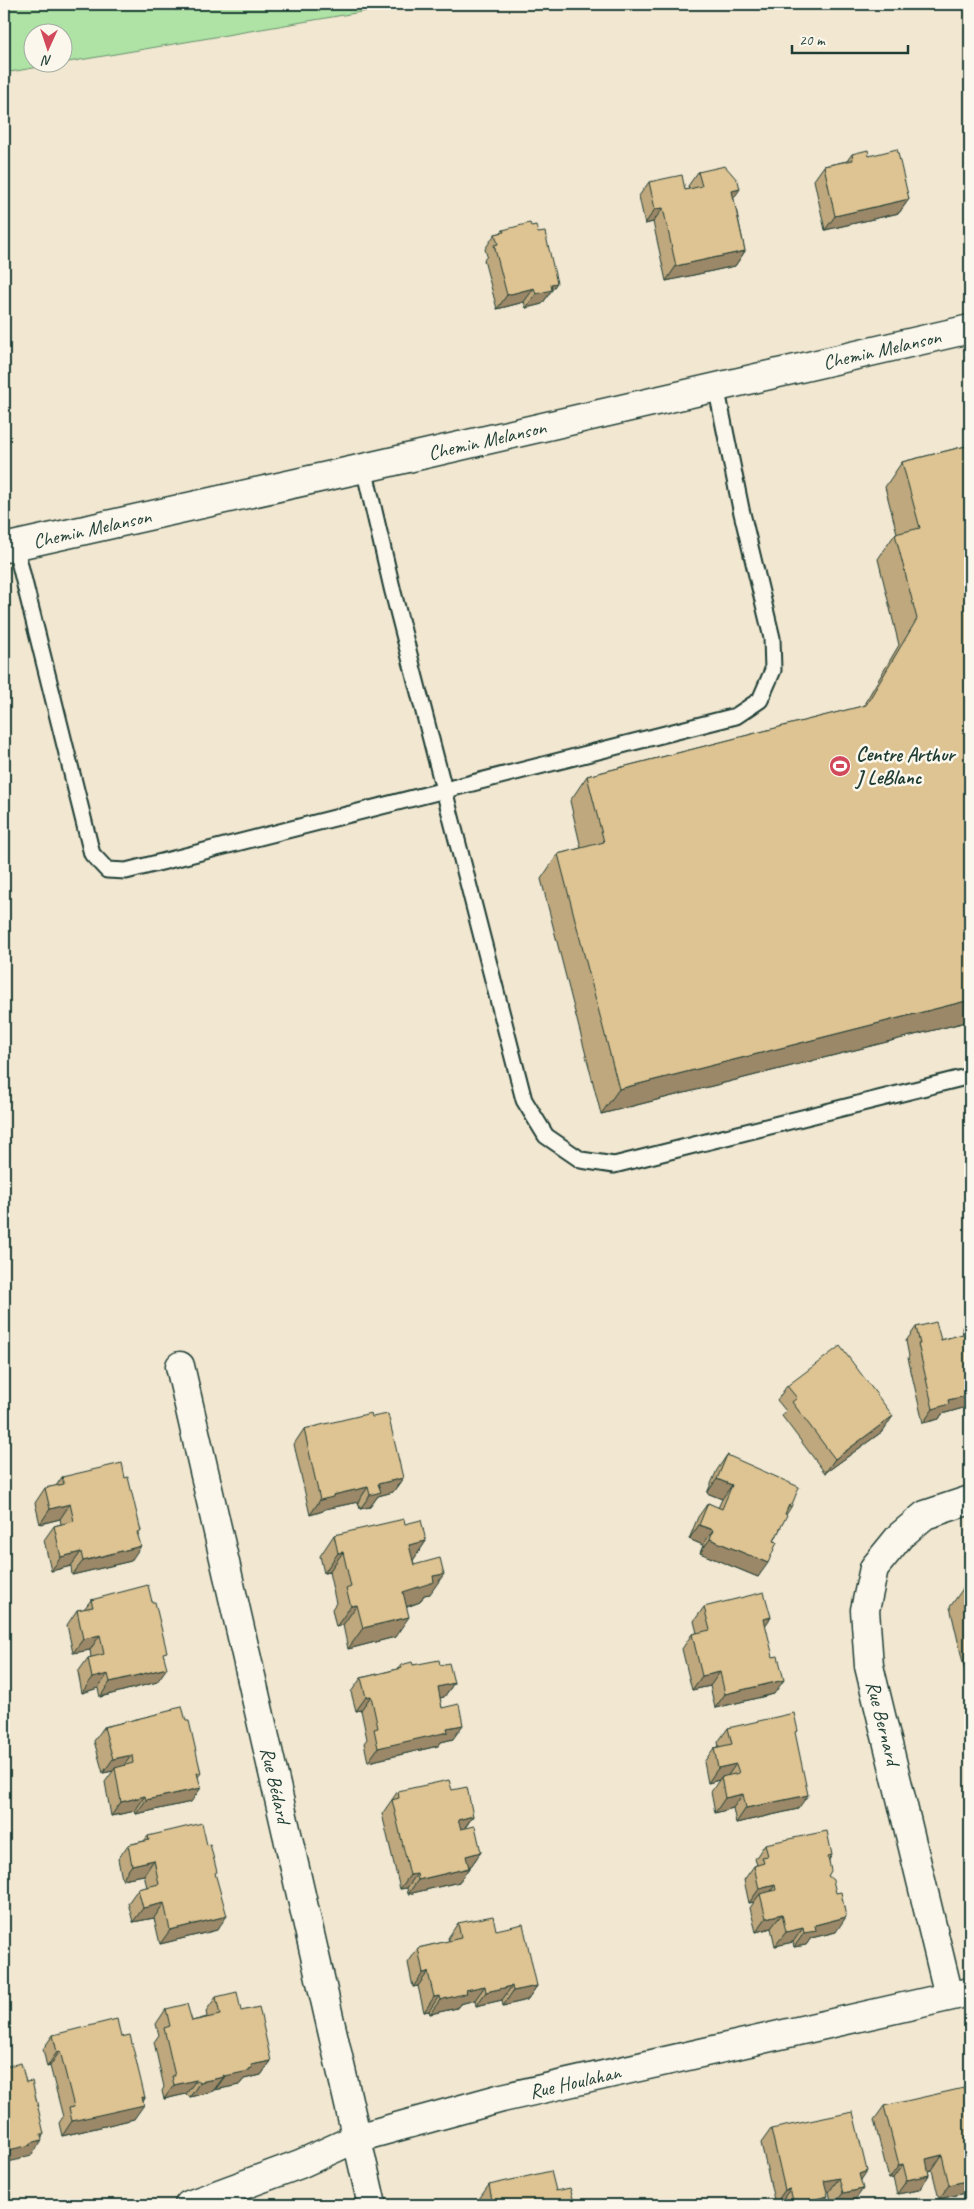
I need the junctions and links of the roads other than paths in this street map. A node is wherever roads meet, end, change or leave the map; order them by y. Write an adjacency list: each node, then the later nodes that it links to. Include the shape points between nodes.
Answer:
1 (970, 328): 2 (street, Chemin Melanson)
2 (716, 386): 3 (street, Chemin Melanson); 5 (lane, via 772,638 773,670 760,700 736,716)
3 (364, 468): 4 (street, Chemin Melanson); 5 (lane)
4 (10, 547): 5 (lane, via 92,854 107,870 126,871)
5 (444, 790): 6 (lane, via 524,1100 546,1136 580,1160 614,1165)
6 (970, 1076)
7 (180, 1366): 10 (street, Rue Bédard)
8 (970, 1500): 9 (street, Rue Bernard, via 925,1514 900,1536 874,1568 865,1610 870,1666)
9 (960, 1994): 10 (street, Rue Houlahan, via 502,2098)
10 (357, 2138): 11 (street, Rue Houlahan, via 300,2164); 12 (street, Rue Bédard)
11 (189, 2205)
12 (372, 2205)

